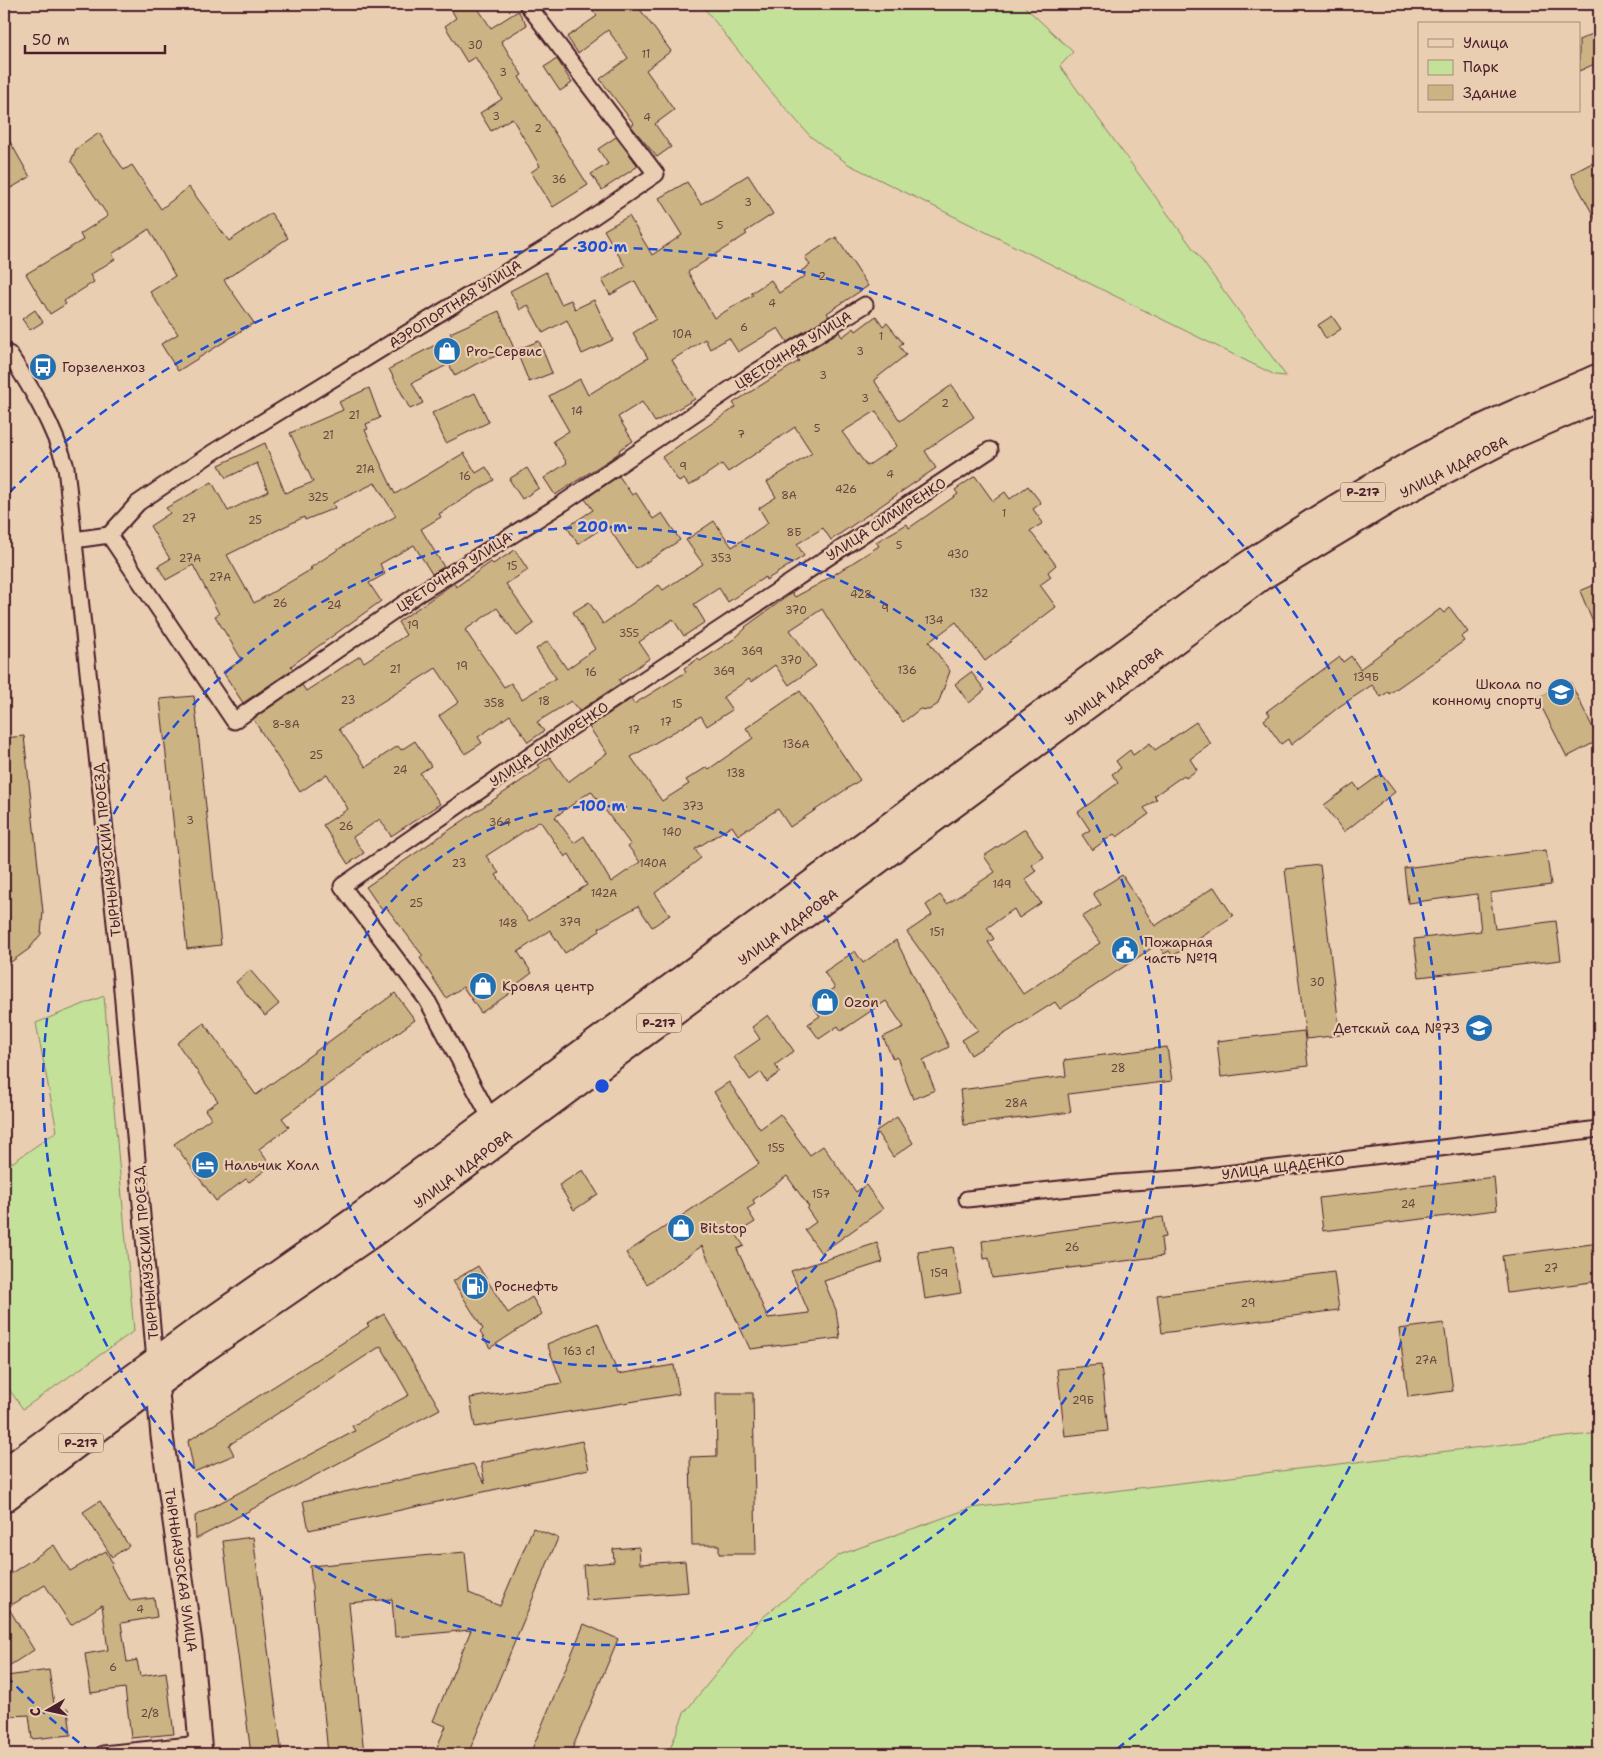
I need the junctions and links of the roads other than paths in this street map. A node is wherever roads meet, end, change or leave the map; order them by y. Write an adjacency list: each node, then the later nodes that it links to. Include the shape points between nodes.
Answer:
1 (528, 4): 7 (street, АЭРОПОРТНАЯ УЛИЦА, via 656,174 562,238 212,453 138,504)
2 (865, 305): 7 (street, ЦВЕТОЧНАЯ УЛИЦА, via 754,373 563,503 415,596 234,721)
3 (10, 354): 8 (street, ТЫРНЫАУЗСКИЙ ПРОЕЗД, via 35,393 62,454)
4 (1599, 376): 9 (main road, УЛИЦА ИДАРОВА / Р-217, via 1473,432 1294,532 1143,637)
5 (1599, 399): 13 (main road, УЛИЦА ИДАРОВА / Р-217, via 1505,440 1399,495 1261,578 391,1222 203,1351)
6 (990, 450): 9 (street, УЛИЦА СИМИРЕНКО, via 566,731 342,886 428,1000)
7 (109, 535): 8 (street)
8 (74, 540): 12 (street, ТЫРНЫАУЗСКИЙ ПРОЕЗД, via 121,979)
9 (491, 1119): 12 (main road, УЛИЦА ИДАРОВА / Р-217)
10 (1599, 1129): 11 (street, УЛИЦА ЩАДЕНКО, via 1191,1178)
11 (967, 1200)
12 (156, 1361): 13 (street, ТЫРНЫАУЗСКАЯ УЛИЦА); 14 (main road, УЛИЦА ИДАРОВА / Р-217)
13 (158, 1386): 15 (main road, УЛИЦА ИДАРОВА / Р-217); 16 (street, ТЫРНЫАУЗСКАЯ УЛИЦА, via 191,1643)
14 (4, 1471)
15 (4, 1500)
16 (200, 1749): 17 (street)
17 (103, 1754)

